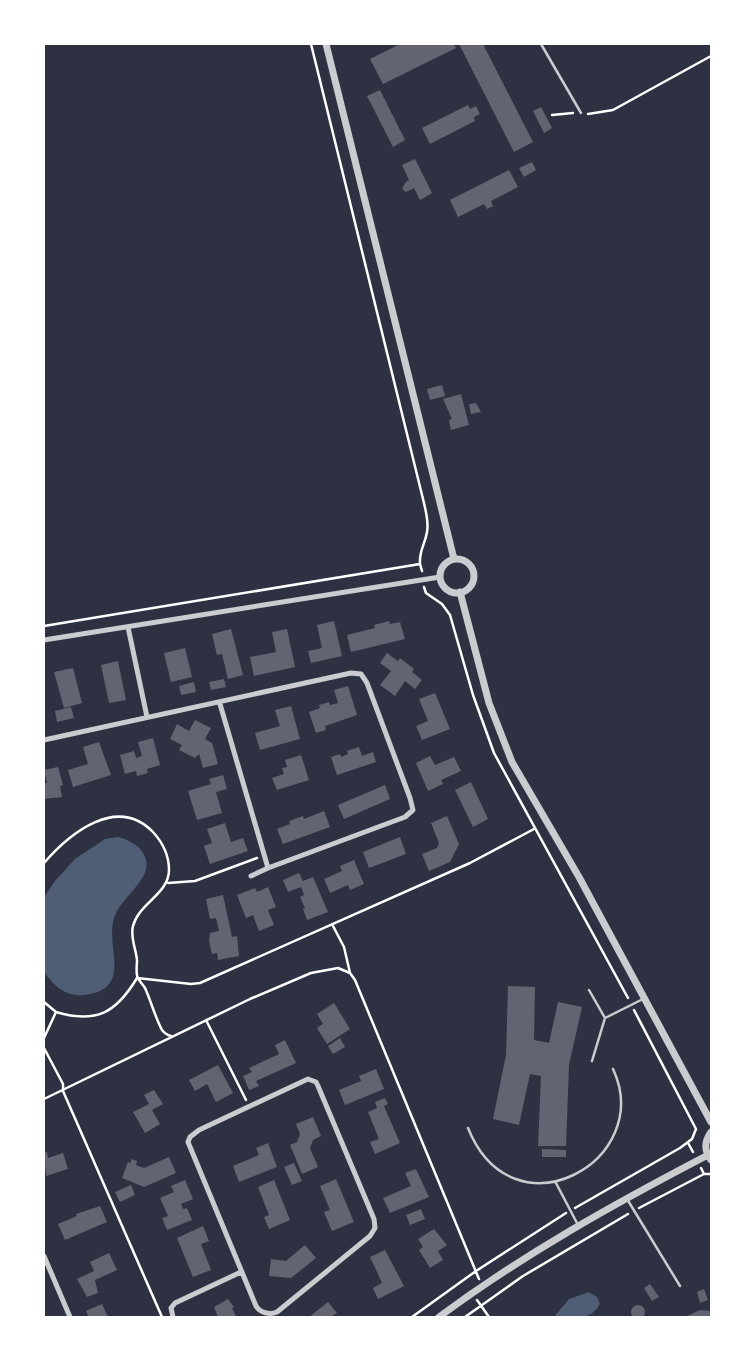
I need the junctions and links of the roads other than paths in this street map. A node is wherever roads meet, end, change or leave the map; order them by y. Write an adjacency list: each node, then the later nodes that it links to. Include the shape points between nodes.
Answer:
1 (326, 44): 4 (street)
2 (541, 44): 3 (lane)
3 (581, 113)
4 (454, 559): 5 (street, via 444,566); 6 (street, via 466,562 474,572 471,585)
5 (440, 577): 6 (street, via 447,589); 7 (street)
6 (460, 592): 15 (street, via 490,703 512,762)
7 (128, 627): 8 (street); 10 (street)
8 (44, 640)
9 (220, 704): 10 (street); 12 (street); 12 (street, via 351,673 361,674 410,798 413,810 405,817)
10 (147, 717): 11 (street)
11 (44, 740)
12 (268, 868): 13 (street)
13 (251, 876)
14 (588, 990): 16 (lane)
15 (645, 998): 16 (lane); 19 (street)
16 (605, 1018): 17 (lane)
17 (592, 1060)
18 (613, 1069): 23 (lane, via 619,1087 620,1109 610,1140 589,1166)
19 (711, 1122)
20 (468, 1128): 23 (lane, via 483,1155 507,1175 538,1184)
21 (711, 1132): 22 (street, via 705,1144)
22 (709, 1157): 24 (street)
23 (556, 1183): 25 (lane)
24 (626, 1198): 25 (street); 28 (lane)
25 (578, 1225): 31 (street, via 529,1254)
26 (44, 1256): 29 (street)
27 (241, 1272): 27 (street, via 257,1309 275,1313 370,1236 375,1224 316,1082 304,1080 193,1133 188,1142); 30 (street, via 174,1303 171,1308)
28 (680, 1286)
29 (70, 1317)
30 (173, 1317)
31 (439, 1317)

